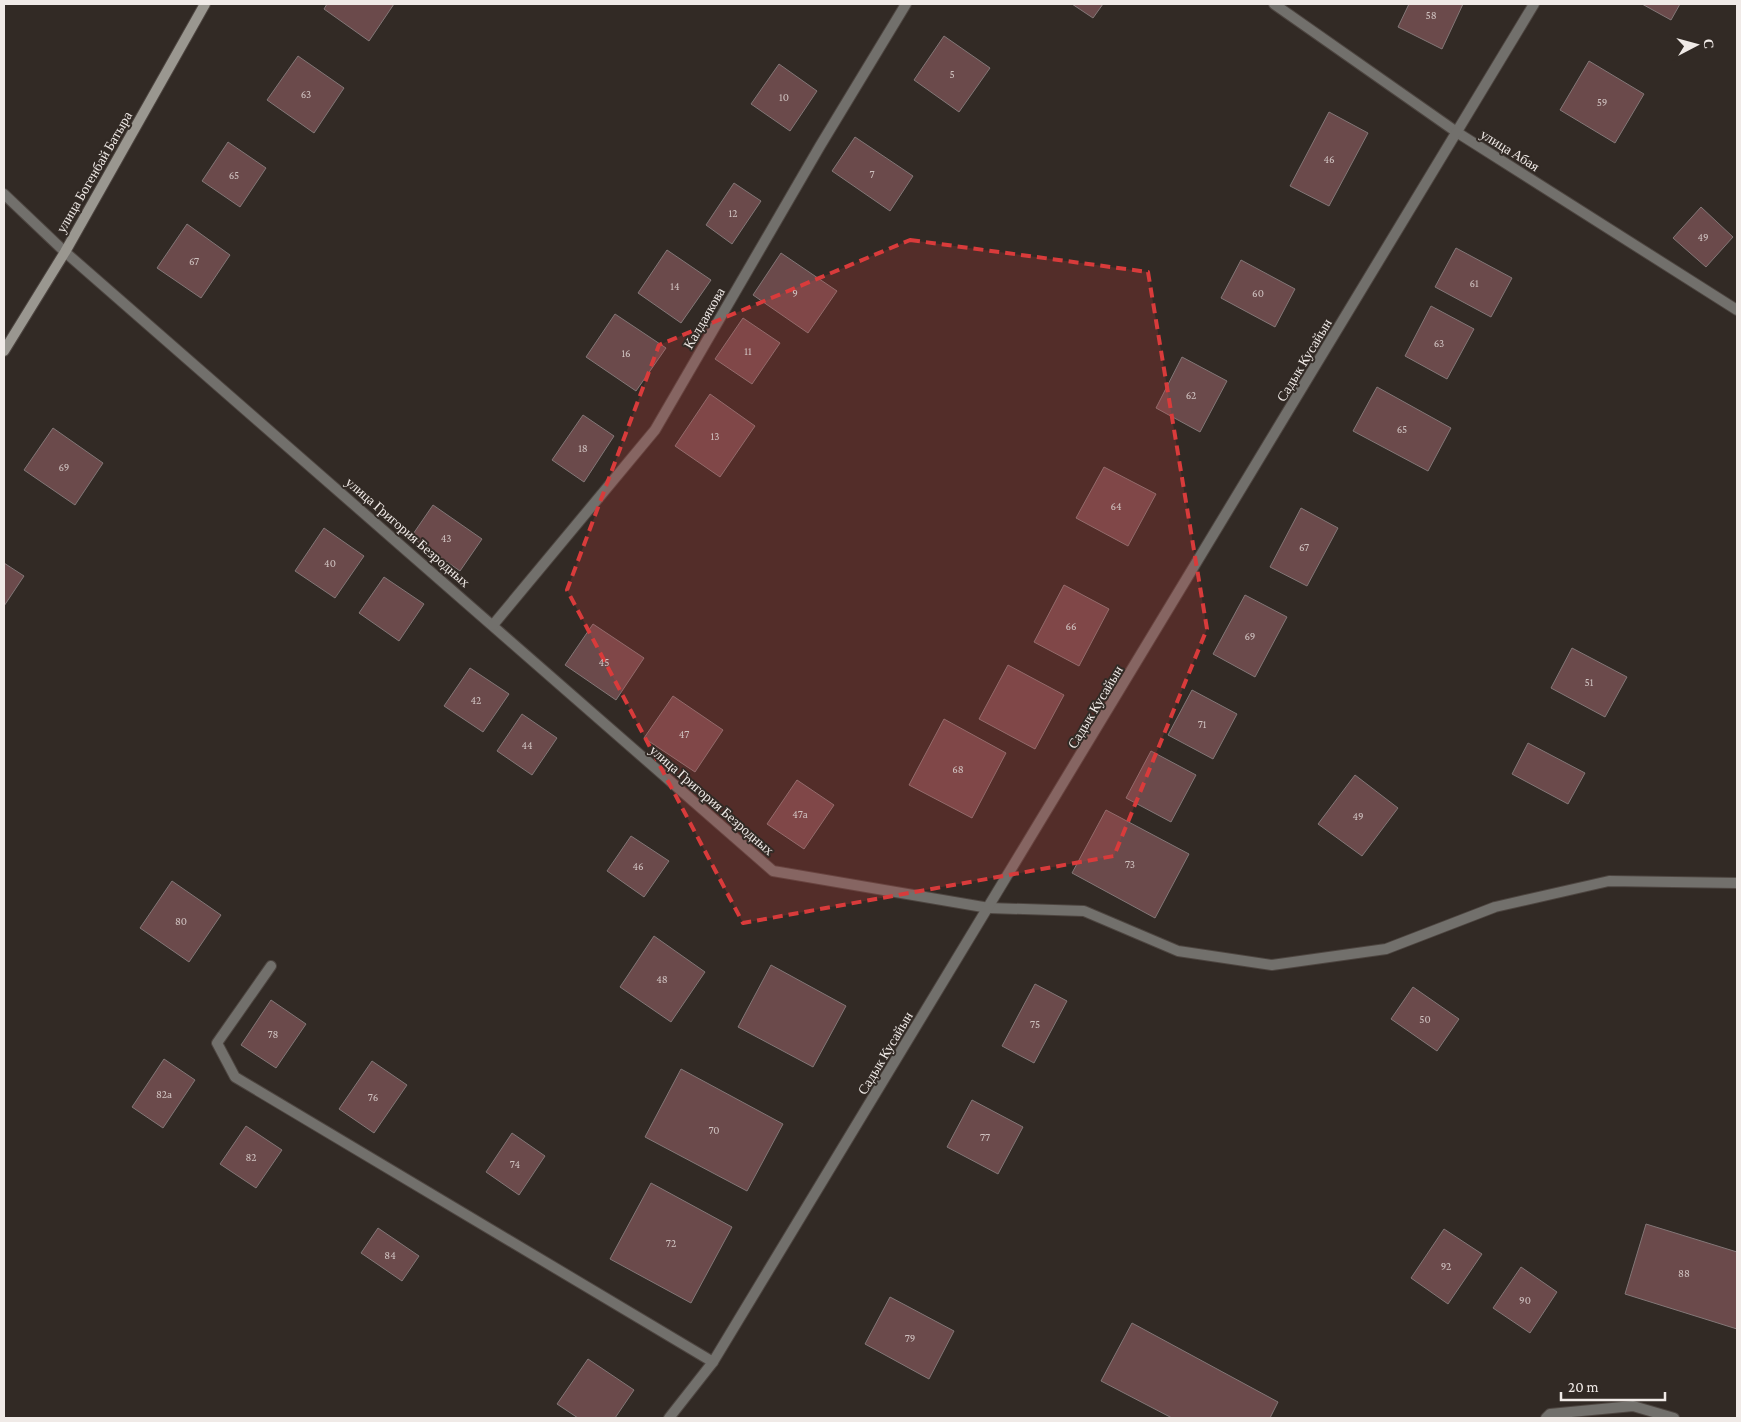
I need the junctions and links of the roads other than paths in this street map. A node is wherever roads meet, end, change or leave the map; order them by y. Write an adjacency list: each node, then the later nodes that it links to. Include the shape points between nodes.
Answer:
1 (205, 4): 7 (street, улица Богенбай Батыра)
2 (906, 4): 10 (street, Калдаякова, via 654,430)
3 (1274, 4): 5 (street, улица Абая)
4 (1534, 4): 5 (street, Садык Кусайын)
5 (1458, 133): 8 (street, улица Абая); 12 (street, Садык Кусайын)
6 (4, 194): 7 (street, улица Григория Безродных)
7 (64, 252): 9 (street, улица Богенбай Батыра); 10 (street, улица Григория Безродных)
8 (1737, 310)
9 (4, 351)
10 (493, 625): 12 (street, улица Григория Безродных, via 772,872)
11 (1737, 883): 12 (street, улица Григория Безродных, via 1609,881 1495,907 1386,949 1272,964 1178,951 1084,910)
12 (989, 908): 14 (street, Садык Кусайын)
13 (271, 966): 14 (street, via 217,1043 236,1077)
14 (713, 1362): 15 (street, Садык Кусайын)
15 (669, 1418)
16 (1546, 1418): 17 (street, via 1550,1414 1633,1406)
17 (1674, 1418)

